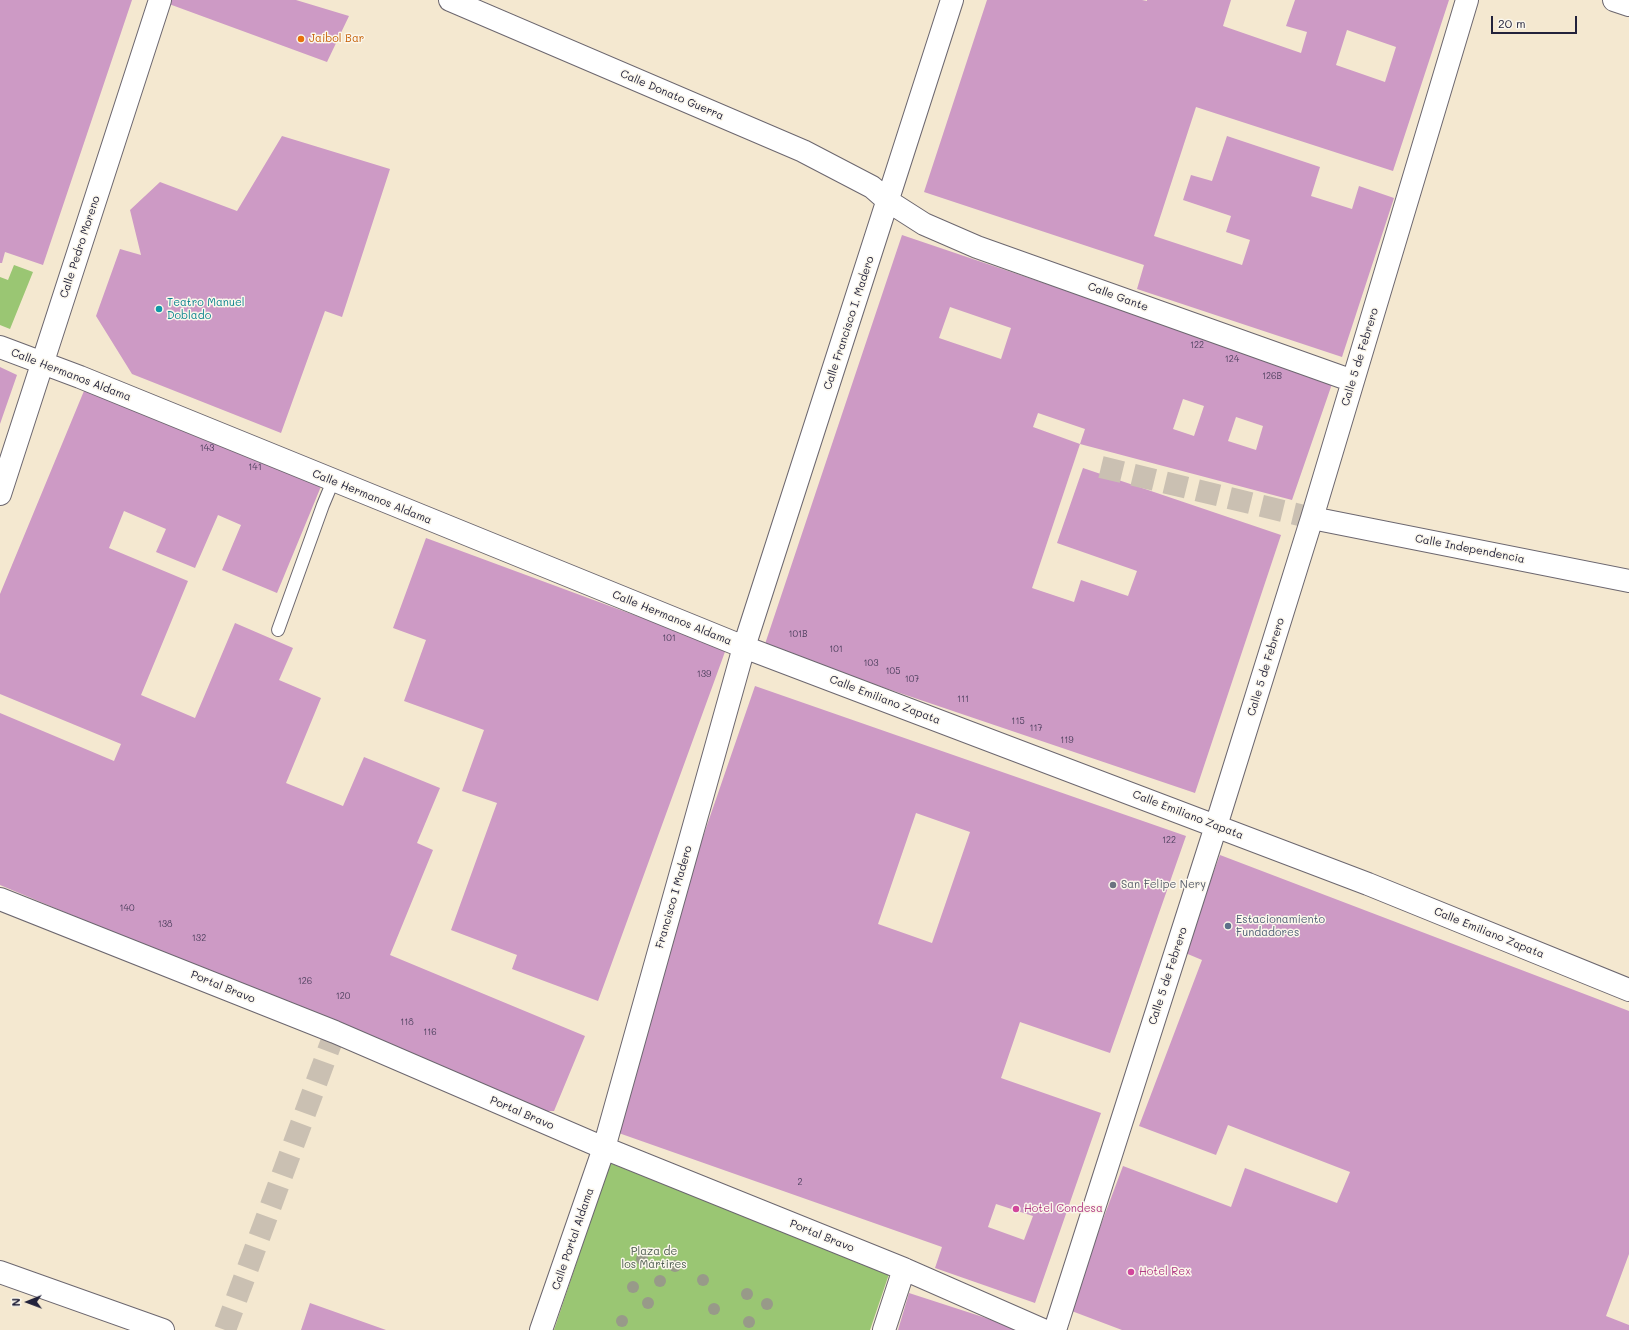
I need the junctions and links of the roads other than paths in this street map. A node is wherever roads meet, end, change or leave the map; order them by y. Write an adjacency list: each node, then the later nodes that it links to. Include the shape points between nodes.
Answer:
1 (160, 0): 9 (street, Calle Pedro Moreno)
2 (450, 0): 7 (street, Calle Donato Guerra, via 803,151 872,187)
3 (952, 0): 7 (street, Calle Francisco I. Madero)
4 (1467, 0): 10 (street, Calle 5 de Febrero)
5 (1614, 0): 6 (street)
6 (1629, 5)
7 (888, 201): 10 (street, Calle Gante, via 924,224 977,247); 16 (street, Calle Francisco I. Madero)
8 (0, 347): 9 (street, Calle Hermanos Aldama)
9 (42, 364): 11 (street, Calle Hermanos Aldama, via 80,377); 12 (street, Calle Pedro Moreno)
10 (1353, 381): 13 (street, Calle 5 de Febrero)
11 (333, 481): 15 (lane); 16 (street, Calle Hermanos Aldama)
12 (0, 494)
13 (1312, 518): 14 (street, Calle Independencia); 17 (street, Calle 5 de Febrero)
14 (1629, 581)
15 (278, 630)
16 (744, 647): 17 (street, Calle Emiliano Zapata); 20 (street, Francisco I Madero)
17 (1216, 826): 19 (street, Calle Emiliano Zapata, via 1375,886); 27 (street, Calle 5 de Febrero)
18 (0, 899): 20 (street, Portal Bravo, via 335,1032)
19 (1629, 990)
20 (604, 1148): 21 (street, Portal Bravo); 24 (street, Calle Portal Aldama)
21 (904, 1269): 25 (street); 26 (street, Portal Bravo)
22 (0, 1272): 23 (street)
23 (163, 1330)
24 (541, 1330)
25 (884, 1330)
26 (1043, 1330)
27 (1055, 1330)

